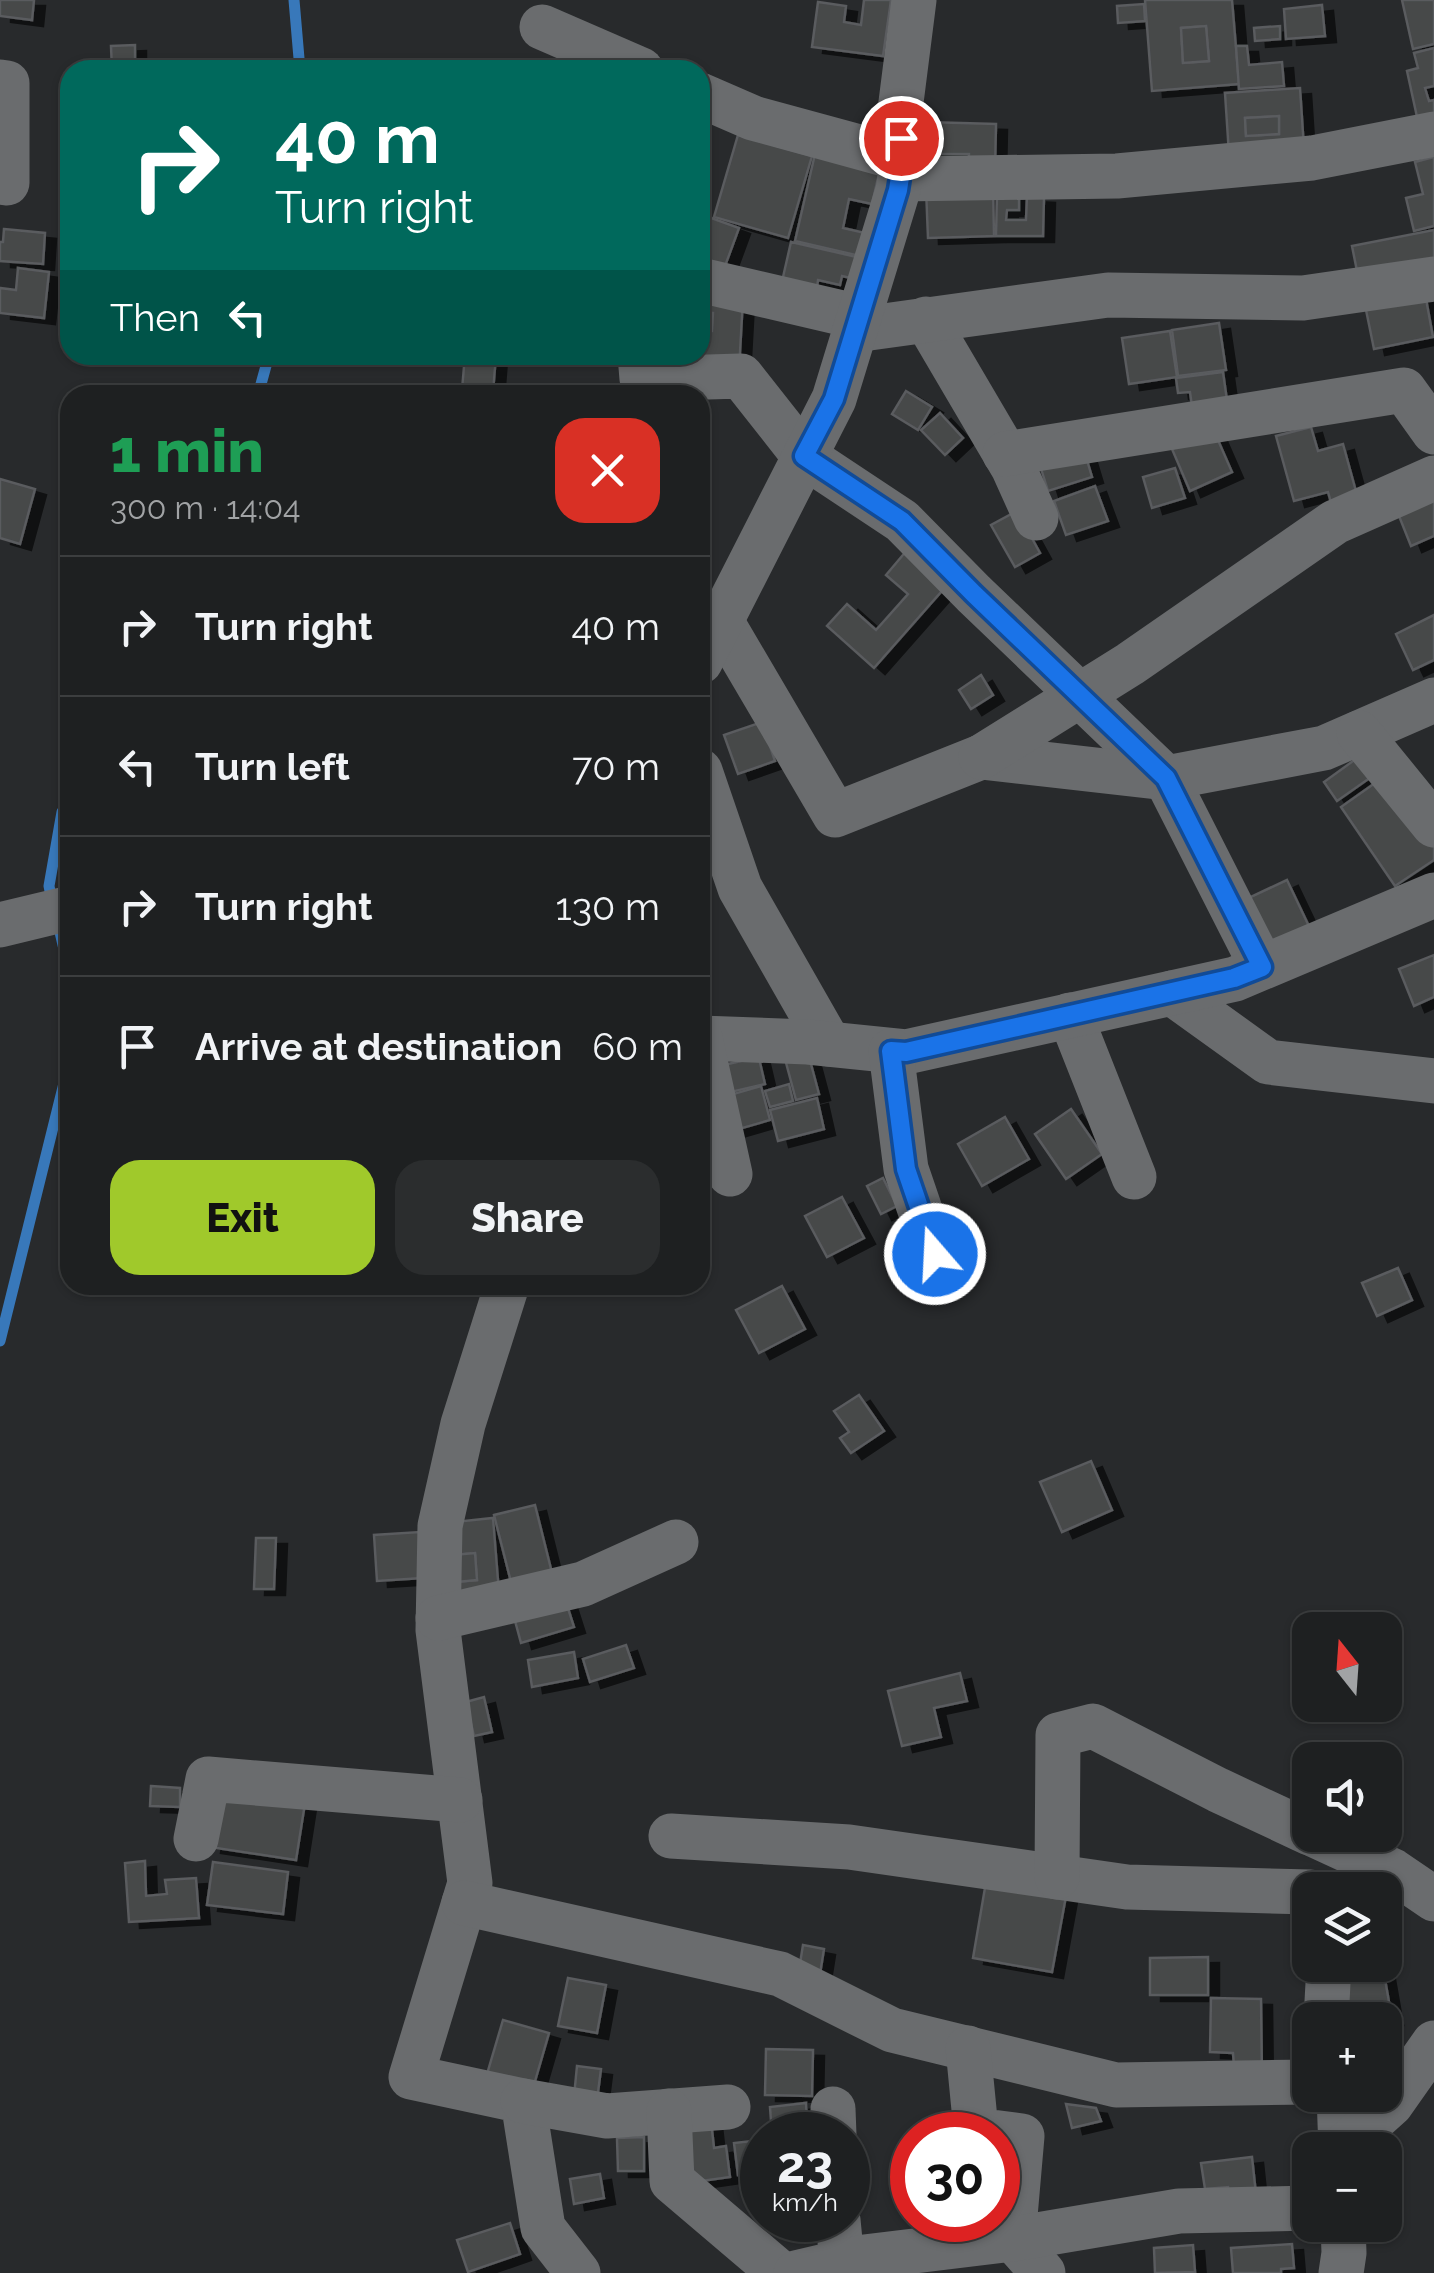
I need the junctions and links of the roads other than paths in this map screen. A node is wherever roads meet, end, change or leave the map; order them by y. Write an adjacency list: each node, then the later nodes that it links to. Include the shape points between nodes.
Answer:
1 (914, 0): 7 (street, via 899,118)
2 (542, 27): 3 (street)
3 (618, 60)
4 (0, 82): 8 (street, via 7,83 7,184)
5 (710, 100): 7 (street)
6 (1434, 134): 7 (street, via 1312,158 1117,176)
7 (901, 169): 12 (street)
8 (0, 182)
9 (1434, 279): 11 (street, via 1302,298 1108,295)
10 (710, 283): 12 (street)
11 (926, 318): 12 (street); 15 (street)
12 (857, 324): 16 (street, via 834,399)
13 (641, 365): 16 (street, via 642,379 740,376)
14 (1434, 432): 15 (street, via 1404,390)
15 (1005, 454): 18 (street)
16 (804, 456): 19 (street); 21 (street, via 902,521)
17 (1434, 478): 21 (street, via 1335,522)
18 (1036, 518)
19 (720, 620): 20 (street); 24 (street, via 835,815)
20 (710, 641)
21 (1080, 695): 24 (street); 25 (street)
22 (1434, 700): 23 (street)
23 (1359, 733): 25 (street, via 1324,748); 27 (street)
24 (981, 757): 25 (street)
25 (1166, 778): 31 (street)
26 (710, 800): 35 (street, via 740,888)
27 (1434, 824)
28 (1434, 896): 31 (street)
29 (60, 911): 30 (street)
30 (0, 926)
31 (1262, 967): 32 (street)
32 (1172, 992): 33 (street); 37 (street, via 1268,1062)
33 (1070, 1016): 36 (street); 40 (street)
34 (710, 1038): 35 (street)
35 (828, 1044): 36 (street)
36 (891, 1051): 41 (street, via 906,1169)
37 (1434, 1081)
38 (710, 1083): 39 (street)
39 (730, 1174)
40 (1134, 1177)
41 (935, 1254)
42 (504, 1295): 44 (street, via 462,1424 440,1526)
43 (676, 1542): 44 (street, via 584,1584)
44 (438, 1618): 45 (street)
45 (460, 1800): 48 (street, via 208,1779); 53 (street, via 470,1883)
46 (1292, 1825): 50 (street, via 1093,1726 1058,1735)
47 (671, 1836): 50 (street, via 849,1847)
48 (196, 1840)
49 (1351, 1852): 52 (street)
50 (1057, 1877): 51 (street, via 1127,1888)
51 (1292, 1892)
52 (1434, 1899)
53 (464, 1903): 55 (street, via 780,1974 892,2030); 57 (street, via 410,2077)
54 (1434, 2043): 61 (street, via 1391,2104)
55 (968, 2048): 56 (street, via 1116,2085); 60 (street)
56 (1292, 2082)
57 (523, 2101): 59 (street, via 607,2116); 69 (street, via 543,2228)
58 (728, 2106): 59 (street)
59 (669, 2111): 70 (street, via 672,2181)
60 (974, 2112)
61 (1361, 2132)
62 (1292, 2208): 63 (street, via 1179,2210)
63 (1020, 2238)
64 (839, 2242): 71 (street)
65 (842, 2242): 66 (street, via 864,2257)
66 (988, 2242)
67 (1016, 2242): 72 (street)
68 (1344, 2242): 73 (street)
69 (578, 2273)
70 (780, 2273)
71 (796, 2273)
72 (1043, 2273)
73 (1341, 2273)

